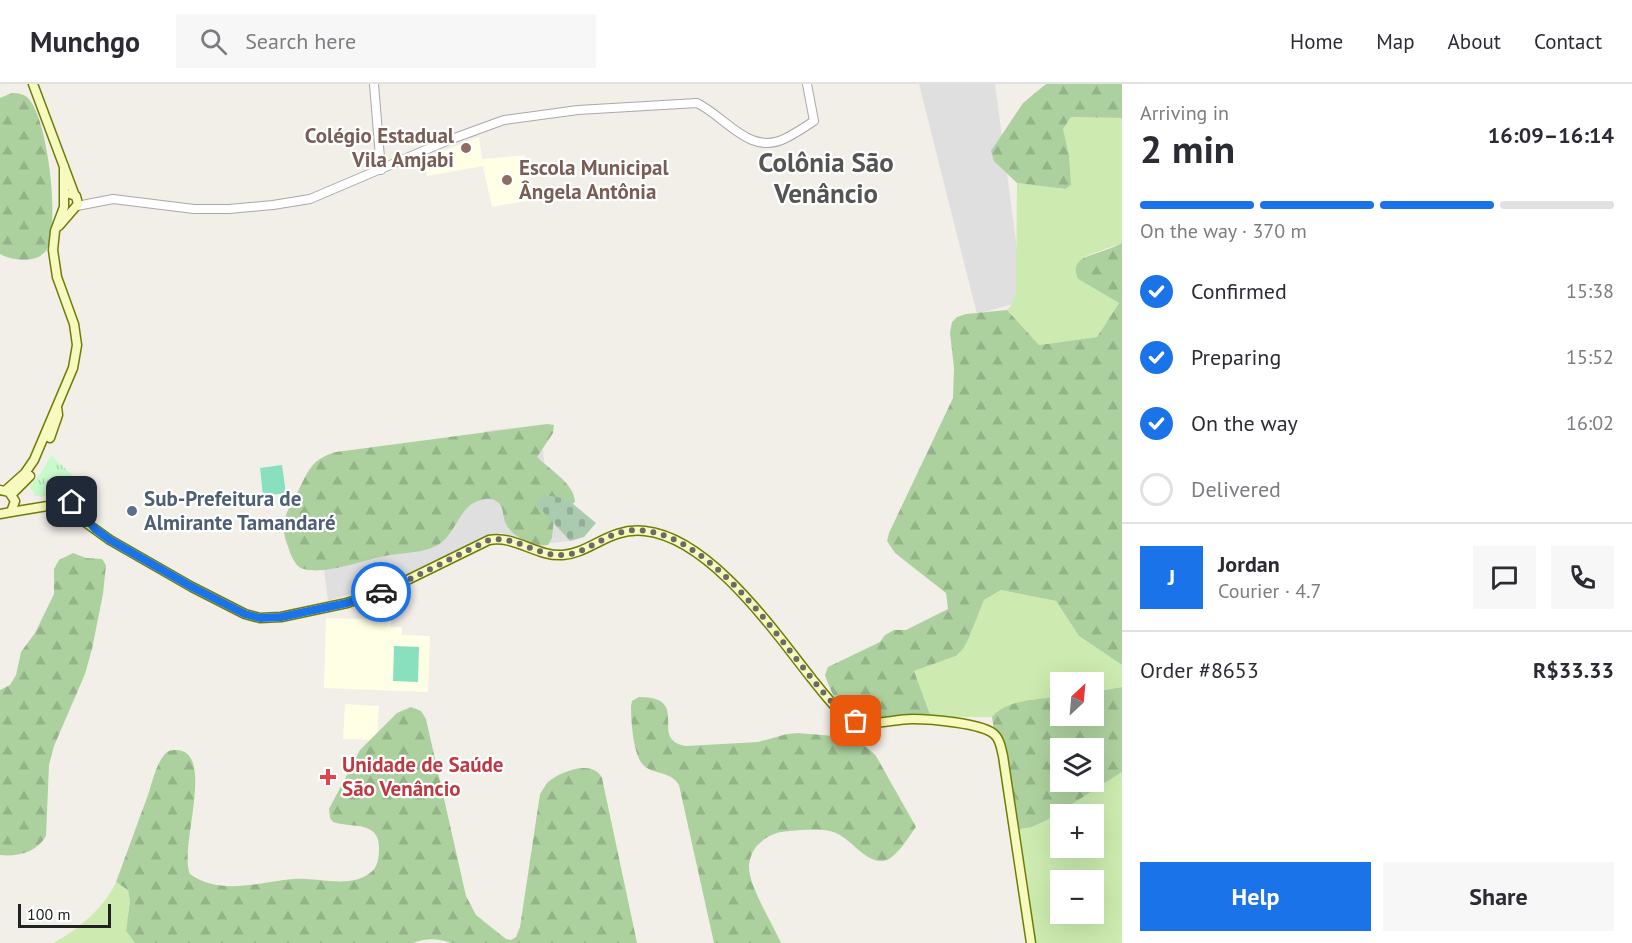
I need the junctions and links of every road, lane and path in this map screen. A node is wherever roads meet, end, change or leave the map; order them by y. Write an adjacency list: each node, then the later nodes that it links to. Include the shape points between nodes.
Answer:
1 (33, 84): 4 (main road)
2 (374, 84): 5 (street)
3 (807, 84): 5 (street, via 814,121 772,143 747,139 698,102 552,113 497,123)
4 (64, 166): 6 (main road); 7 (main road)
5 (381, 170): 8 (street, via 310,199 273,205 208,209 121,199)
6 (75, 196): 7 (main road, via 69,194); 8 (street); 9 (main road)
7 (64, 202): 9 (main road, via 69,210); 10 (main road)
8 (97, 202): 9 (street)
9 (76, 207): 10 (main road)
10 (55, 231): 11 (main road, via 54,261 77,345 73,368 34,460)
11 (8, 494): 13 (main road); 14 (main road)
12 (60, 504): 13 (main road); 16 (main road); 16 (main road, via 72,502)
13 (32, 507): 14 (main road)
14 (10, 512): 15 (main road)
15 (0, 514)
16 (95, 529): 17 (main road, via 192,587 260,618 347,603 391,588 498,538 553,555 567,555 625,531 648,531 671,539 732,582 846,716 867,723 932,721 982,728 994,734 1003,756)
17 (1030, 943)

